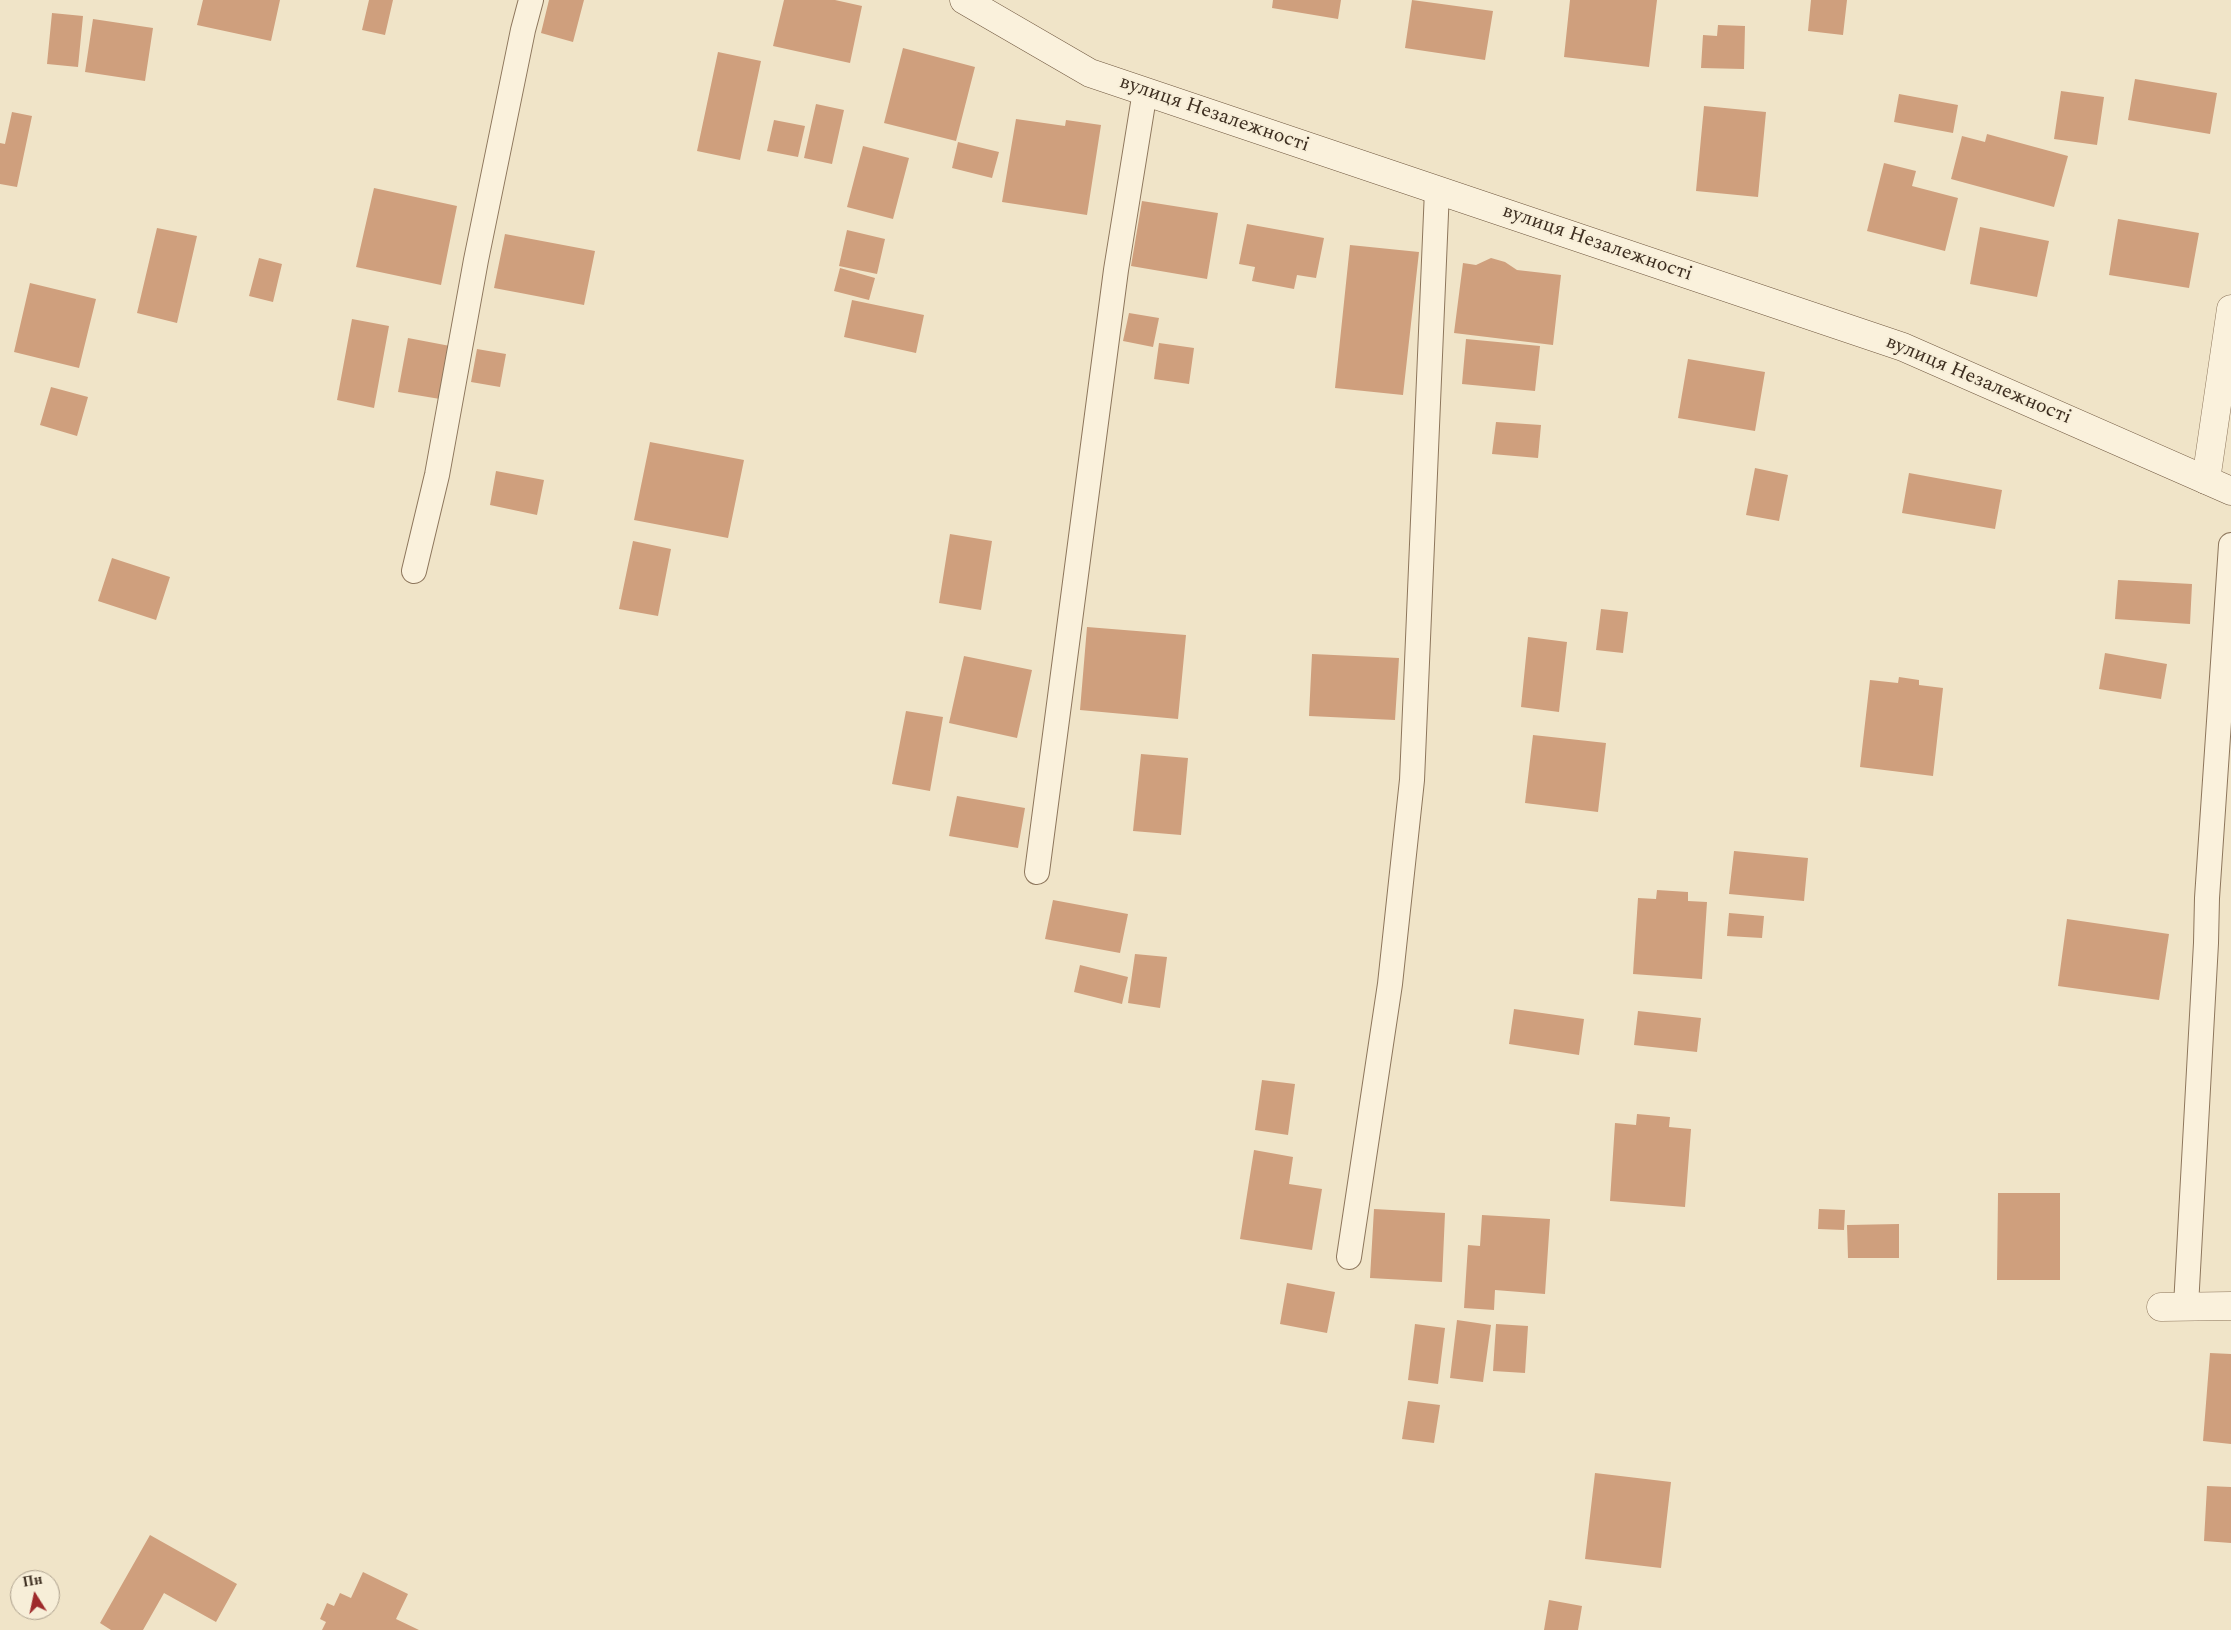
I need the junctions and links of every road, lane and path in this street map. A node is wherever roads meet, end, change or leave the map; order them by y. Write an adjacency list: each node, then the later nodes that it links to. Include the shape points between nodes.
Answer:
1 (531, 0): 9 (lane, via 476,260 437,475)
2 (964, 0): 3 (street, вулиця Незалежності, via 1090,73)
3 (1145, 91): 4 (street, вулиця Незалежності); 10 (lane, via 1116,270)
4 (1437, 190): 6 (street, вулиця Незалежності, via 1903,347); 11 (lane, via 1412,780 1390,984)
5 (2231, 309): 6 (street)
6 (2206, 480): 7 (street, вулиця Незалежності)
7 (2231, 491)
8 (2231, 545): 12 (lane, via 2206,943)
9 (414, 571)
10 (1037, 872)
11 (1349, 1257)
12 (2173, 1306): 13 (street)
13 (2231, 1306)

